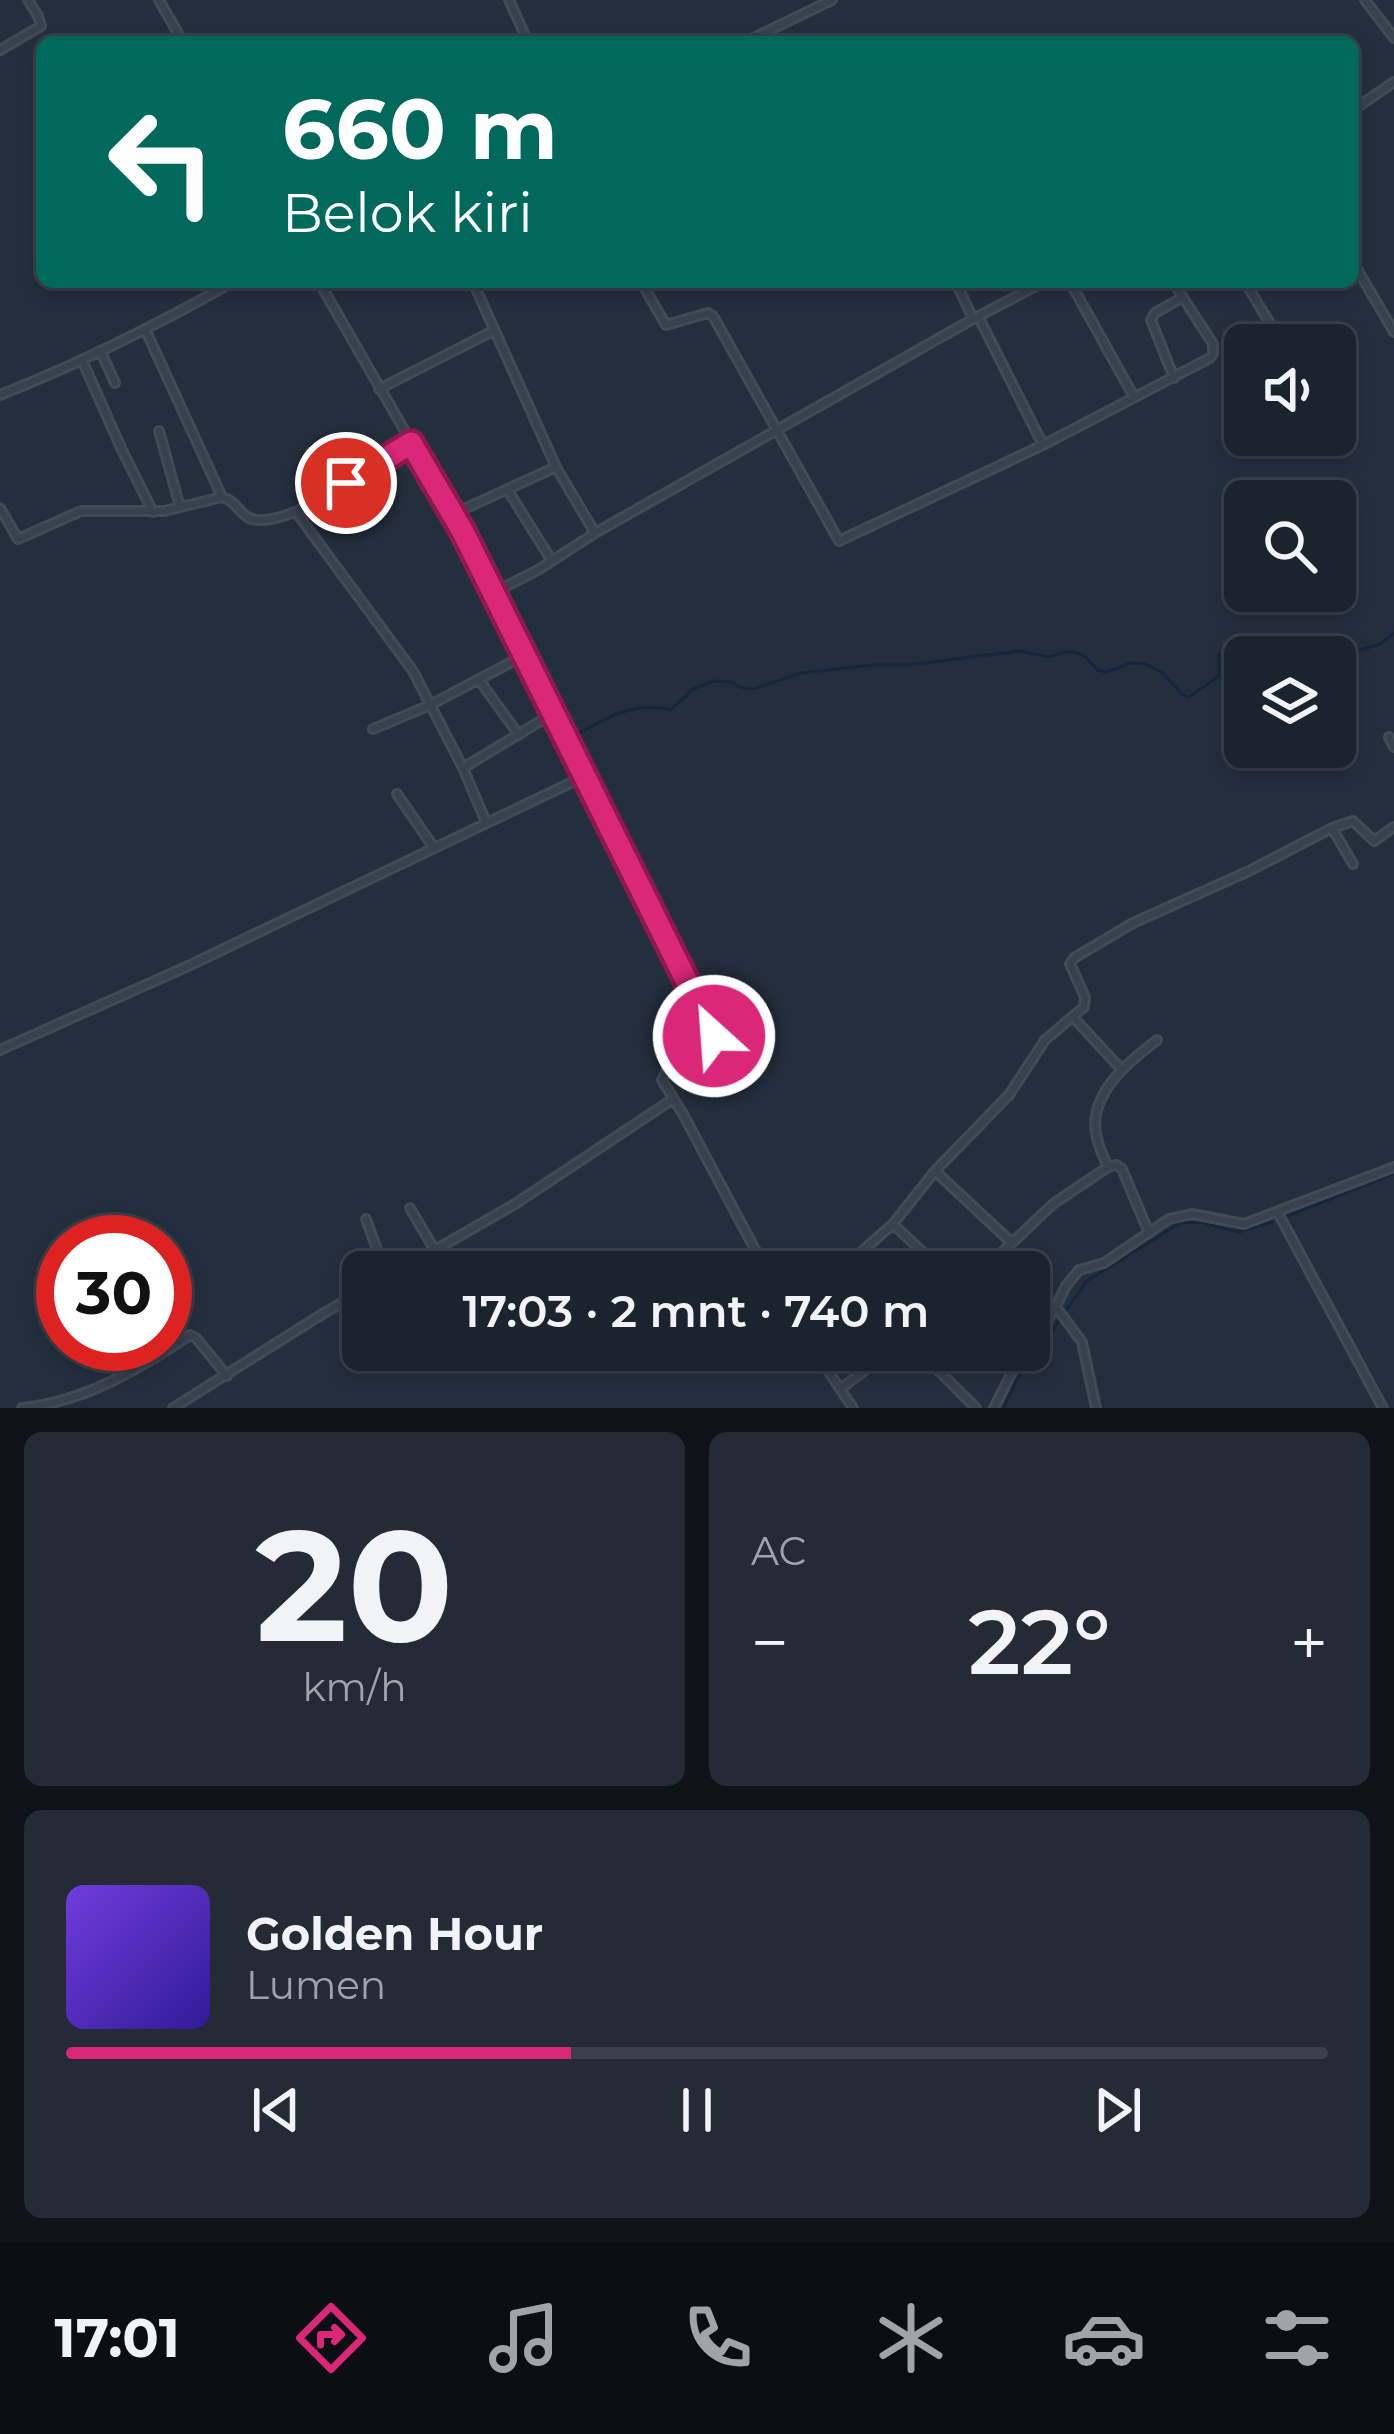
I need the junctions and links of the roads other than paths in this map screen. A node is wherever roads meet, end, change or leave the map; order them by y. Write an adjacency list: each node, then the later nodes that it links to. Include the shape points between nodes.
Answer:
1 (30, 0): 10 (street, via 41,26)
2 (159, 0): 6 (street)
3 (509, 0): 7 (street)
4 (832, 0): 8 (street)
5 (1365, 0): 9 (street)
6 (180, 36)
7 (526, 36)
8 (759, 36)
9 (1394, 38)
10 (1, 47)
11 (1394, 82): 12 (street)
12 (1359, 106)
13 (1359, 272): 28 (street)
14 (222, 288): 26 (street)
15 (322, 288): 33 (street)
16 (475, 288): 27 (street)
17 (645, 288): 36 (street, via 668,326 712,314)
18 (959, 288): 24 (street)
19 (1032, 288): 24 (street)
20 (1073, 288): 35 (street)
21 (1177, 288): 23 (street)
22 (1249, 288): 25 (street)
23 (1183, 298): 31 (street, via 1151,320); 31 (street, via 1214,349)
24 (975, 318): 36 (street); 39 (street)
25 (1270, 324)
26 (146, 331): 29 (street); 44 (street)
27 (493, 331): 33 (street); 41 (street)
28 (1394, 332)
29 (101, 352): 30 (street); 32 (street)
30 (82, 360): 34 (street); 47 (street)
31 (1174, 378): 35 (street)
32 (115, 383)
33 (379, 389): 38 (street)
34 (0, 395)
35 (1134, 398): 39 (street)
36 (777, 430): 39 (street, via 838,541); 50 (street)
37 (159, 431): 45 (street)
38 (411, 443): 43 (street); 49 (street)
39 (1043, 445)
40 (310, 452): 43 (street)
41 (556, 467): 42 (street); 50 (street)
42 (507, 489): 49 (street); 51 (street)
43 (336, 490): 48 (street)
44 (221, 497): 45 (street); 48 (street, via 254,521)
45 (180, 506): 47 (street)
46 (0, 508): 47 (street, via 18,539 81,511)
47 (153, 512)
48 (296, 512): 55 (street)
49 (453, 514): 52 (street)
50 (595, 533): 51 (street)
51 (553, 561): 52 (street)
52 (493, 593): 53 (street)
53 (524, 656): 54 (street); 56 (street)
54 (479, 680): 55 (street); 58 (street)
55 (430, 705): 57 (street); 61 (street)
56 (553, 713): 58 (street); 62 (street)
57 (373, 729)
58 (519, 735): 61 (street)
59 (1389, 737): 60 (street)
60 (1394, 747)
61 (463, 768): 64 (street)
62 (584, 777): 64 (street); 73 (street, via 713,1031 707,1047 663,1073)
63 (397, 794): 67 (street)
64 (486, 822): 67 (street)
65 (1332, 827): 66 (street, via 1353,821 1376,841); 68 (street); 69 (street, via 1074,958 1087,1001)
66 (1394, 827)
67 (434, 848): 71 (street)
68 (1353, 864)
69 (1073, 1017): 72 (street); 76 (street)
70 (1157, 1040): 72 (street)
71 (0, 1050)
72 (1122, 1070): 74 (street, via 1096,1117)
73 (674, 1099): 83 (street); 85 (street)
74 (1108, 1167): 81 (street, via 1122,1169); 82 (street)
75 (1394, 1167): 78 (street)
76 (935, 1172): 80 (street); 82 (street)
77 (410, 1208): 83 (street)
78 (1278, 1213): 81 (street, via 1244,1224 1192,1214); 105 (street)
79 (366, 1219): 84 (street)
80 (893, 1224): 86 (street); 87 (street)
81 (1149, 1232): 90 (street, via 1079,1270)
82 (1011, 1242): 88 (street)
83 (434, 1250)
84 (378, 1251)
85 (756, 1251)
86 (861, 1251)
87 (922, 1251)
88 (1002, 1251)
89 (342, 1302): 96 (street)
90 (1058, 1308): 91 (street); 104 (street, via 1082,1342)
91 (1050, 1317)
92 (828, 1371): 97 (street)
93 (863, 1371): 97 (street)
94 (939, 1371): 102 (street)
95 (1012, 1371): 103 (street)
96 (227, 1376): 98 (street, via 190,1336 134,1371); 100 (street)
97 (840, 1389): 101 (street)
98 (46, 1407): 99 (street)
99 (22, 1408)
100 (173, 1408)
101 (853, 1408)
102 (976, 1408)
103 (994, 1408)
104 (1096, 1408)
105 (1383, 1408)

